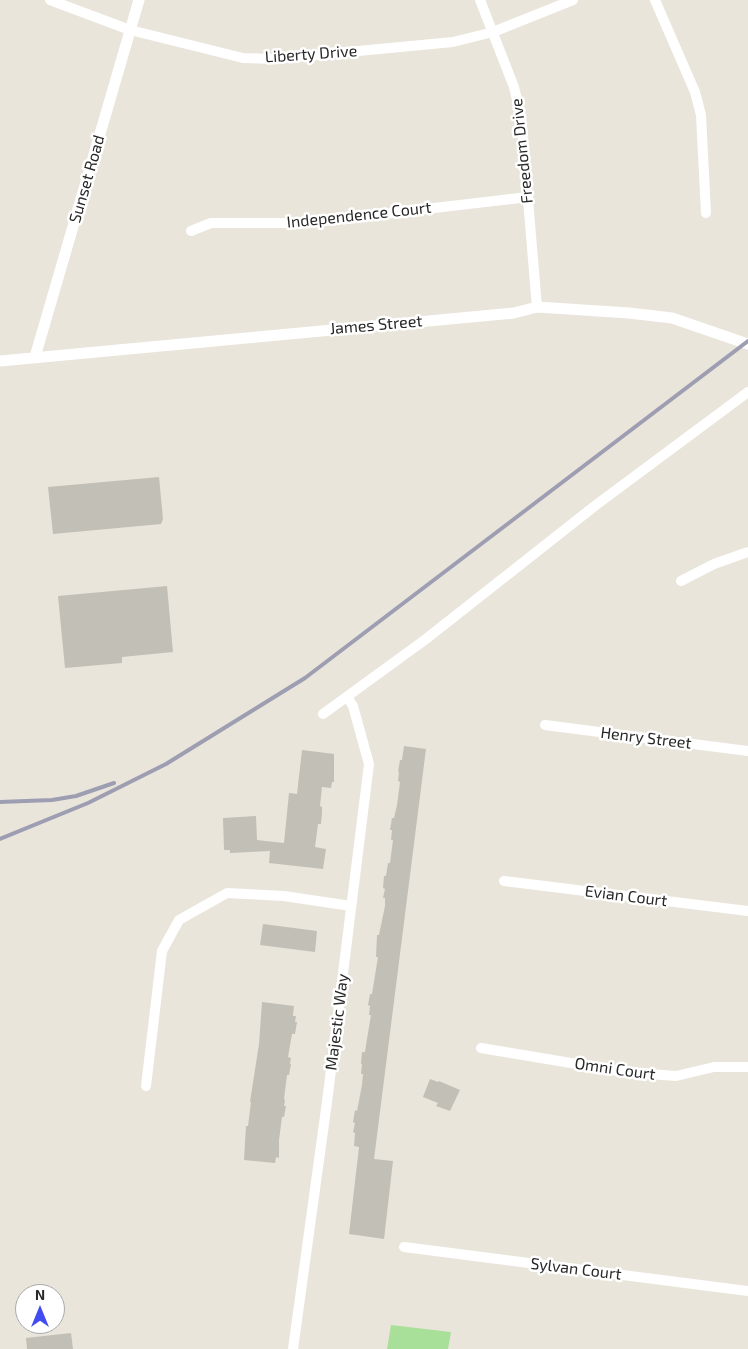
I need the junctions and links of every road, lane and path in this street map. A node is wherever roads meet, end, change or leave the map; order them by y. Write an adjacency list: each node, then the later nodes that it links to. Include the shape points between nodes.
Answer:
1 (50, 0): 6 (street, Liberty Drive)
2 (139, 0): 6 (street, Sunset Road)
3 (480, 0): 7 (street, Freedom Drive)
4 (573, 0): 7 (street, Liberty Drive)
5 (655, 0): 9 (street, via 695,92 701,115)
6 (130, 30): 7 (street, Liberty Drive, via 243,58 274,59 453,42); 13 (street, Sunset Road)
7 (493, 32): 8 (street, Freedom Drive, via 514,87 521,117)
8 (528, 197): 10 (street, Independence Court, via 306,223 211,223); 11 (street, Freedom Drive)
9 (706, 212)
10 (191, 231)
11 (537, 307): 12 (street, James Street, via 672,318); 13 (street, James Street, via 514,312)
12 (748, 344)
13 (35, 358): 14 (street, James Street)
14 (0, 361)
15 (747, 391): 18 (street)
16 (748, 552): 17 (street)
17 (681, 581)
18 (347, 698): 19 (street); 23 (street, Majestic Way, via 353,706 369,764)
19 (323, 714)
20 (545, 725): 21 (street, Henry Street)
21 (748, 751)
22 (504, 882): 24 (street, Evian Court)
23 (351, 906): 27 (street, via 284,896 227,893 179,920 162,951); 30 (street, Majestic Way)
24 (748, 911)
25 (481, 1048): 26 (street, Omni Court, via 625,1072 676,1076 714,1067)
26 (748, 1067)
27 (146, 1086)
28 (404, 1247): 29 (street, Sylvan Court)
29 (748, 1291)
30 (293, 1349)

